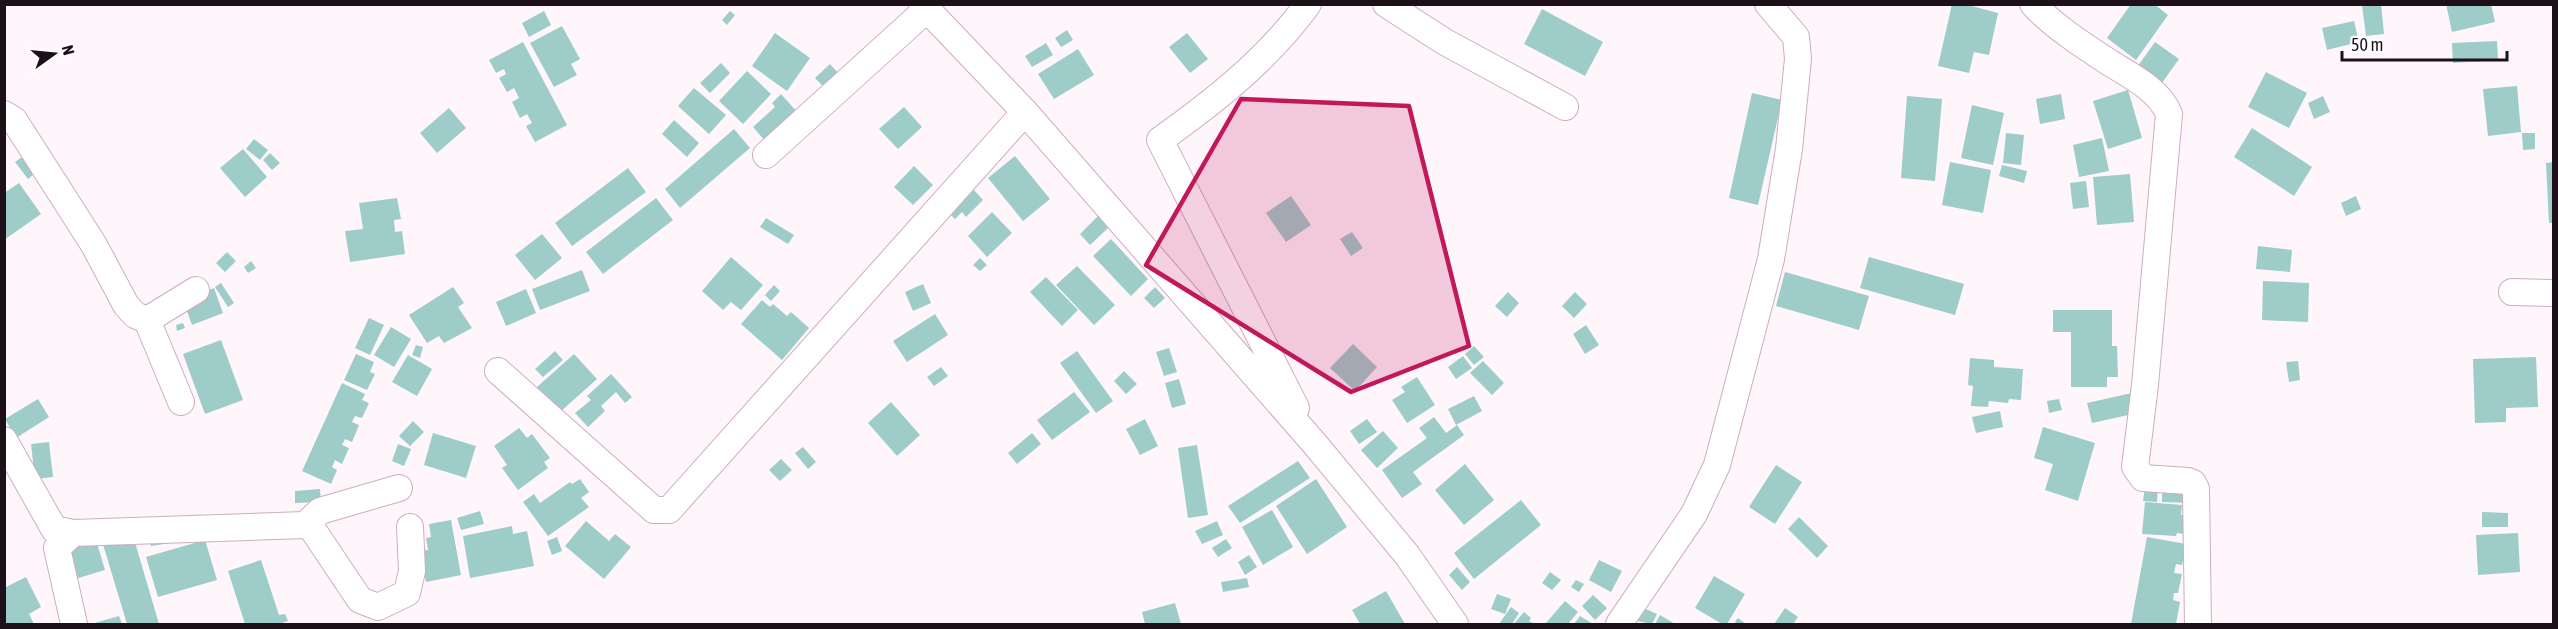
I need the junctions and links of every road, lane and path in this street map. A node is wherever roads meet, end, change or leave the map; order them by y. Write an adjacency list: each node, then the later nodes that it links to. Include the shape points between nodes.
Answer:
1 (1308, 4): 17 (street, via 1288,32 1239,79 1160,140)
2 (1386, 4): 6 (street, via 1445,42)
3 (1768, 4): 24 (street, via 1796,37 1798,59 1789,149 1771,259 1717,465 1694,514)
4 (2033, 4): 25 (street, via 2156,94 2169,114 2135,467 2143,478 2188,481 2196,489)
5 (924, 7): 7 (street); 9 (street)
6 (1565, 107)
7 (1025, 112): 14 (street, via 669,510 654,510); 17 (street)
8 (4, 114): 13 (street, via 14,120 94,245 126,305)
9 (766, 155)
10 (196, 290): 13 (street)
11 (2512, 292): 12 (street)
12 (2553, 292)
13 (147, 320): 15 (street)
14 (498, 370)
15 (181, 402)
16 (4, 440): 21 (street, via 49,524)
17 (1314, 443): 23 (street, via 1407,555)
18 (399, 488): 19 (street, via 320,511)
19 (305, 525): 20 (street, via 311,527 360,600 378,607 407,593 412,571); 21 (street)
20 (410, 527)
21 (73, 533): 22 (street, via 57,548)
22 (74, 624)
23 (1455, 624)
24 (1619, 624)
25 (2198, 624)

